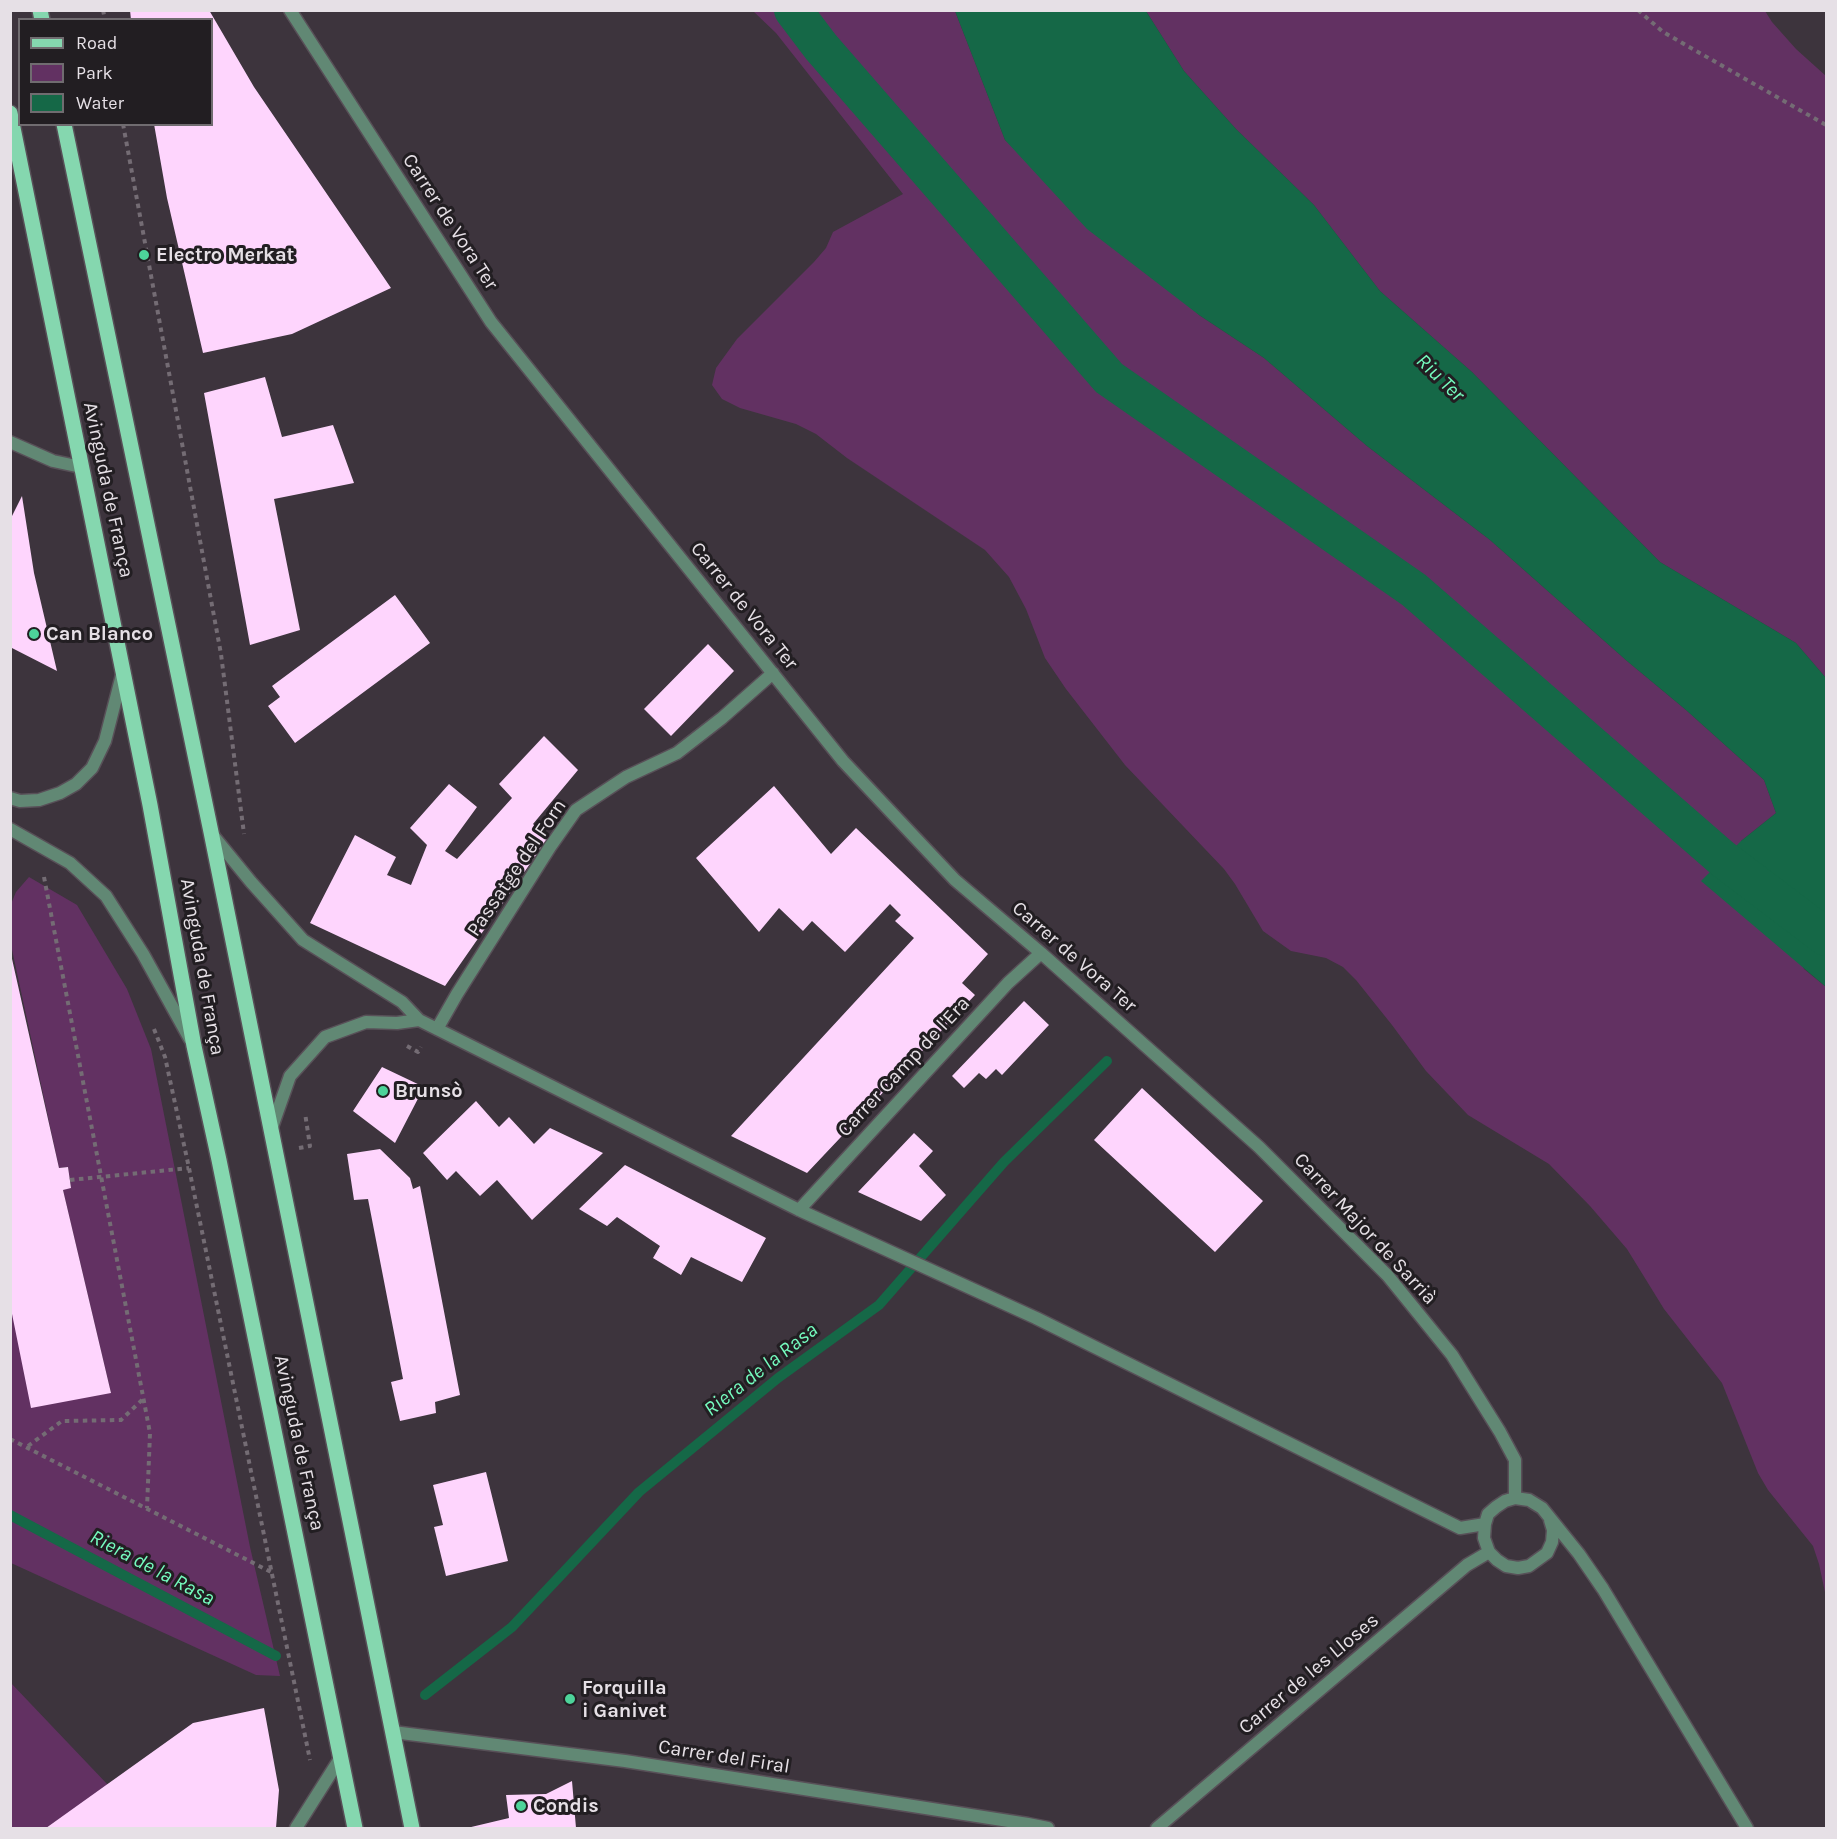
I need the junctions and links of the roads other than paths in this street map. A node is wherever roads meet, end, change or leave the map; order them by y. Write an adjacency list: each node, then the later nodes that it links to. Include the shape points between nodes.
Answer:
1 (290, 10): 7 (street, Carrer de Vora Ter, via 491,322)
2 (10, 113): 5 (main road, Avinguda de França)
3 (64, 126): 10 (main road, Avinguda de França)
4 (10, 442): 5 (street, via 53,461)
5 (81, 467): 6 (main road, Avinguda de França)
6 (124, 670): 8 (street, via 105,741 92,768 60,794 39,800); 14 (main road, Avinguda de França)
7 (772, 673): 11 (street, Carrer de Vora Ter, via 843,761 955,880); 13 (street, Passatge del Forn, via 677,753 626,777 576,810)
8 (10, 798)
9 (10, 829): 14 (street, via 70,863 106,896)
10 (211, 832): 12 (street, via 303,940 402,1002); 15 (main road, Avinguda de França)
11 (1041, 953): 16 (street, Carrer de Vora Ter); 17 (street, Carrer Camp de l'Era, via 1008,983)
12 (419, 1020): 13 (street); 15 (street, via 366,1022 325,1037 290,1076)
13 (435, 1028): 17 (street)
14 (194, 1046): 23 (main road, Avinguda de França)
15 (270, 1133): 22 (main road, Avinguda de França)
16 (1259, 1147): 18 (street, Carrer Major de Sarrià, via 1388,1276 1452,1355 1515,1460)
17 (799, 1210): 20 (street, via 1036,1318 1460,1528)
18 (1515, 1498): 19 (street, via 1542,1508); 20 (street, via 1496,1507)
19 (1550, 1520): 21 (street, via 1552,1542 1547,1552 1529,1566 1506,1566); 29 (street, via 1603,1589)
20 (1485, 1524): 21 (street)
21 (1489, 1552): 28 (street, Carrer de les Lloses, via 1467,1565)
22 (393, 1732): 26 (main road, Avinguda de França); 27 (street, Carrer del Firal, via 625,1761)
23 (341, 1756): 24 (street); 25 (main road, Avinguda de França)
24 (296, 1828)
25 (355, 1828)
26 (412, 1828)
27 (1048, 1828)
28 (1157, 1828)
29 (1747, 1828)

